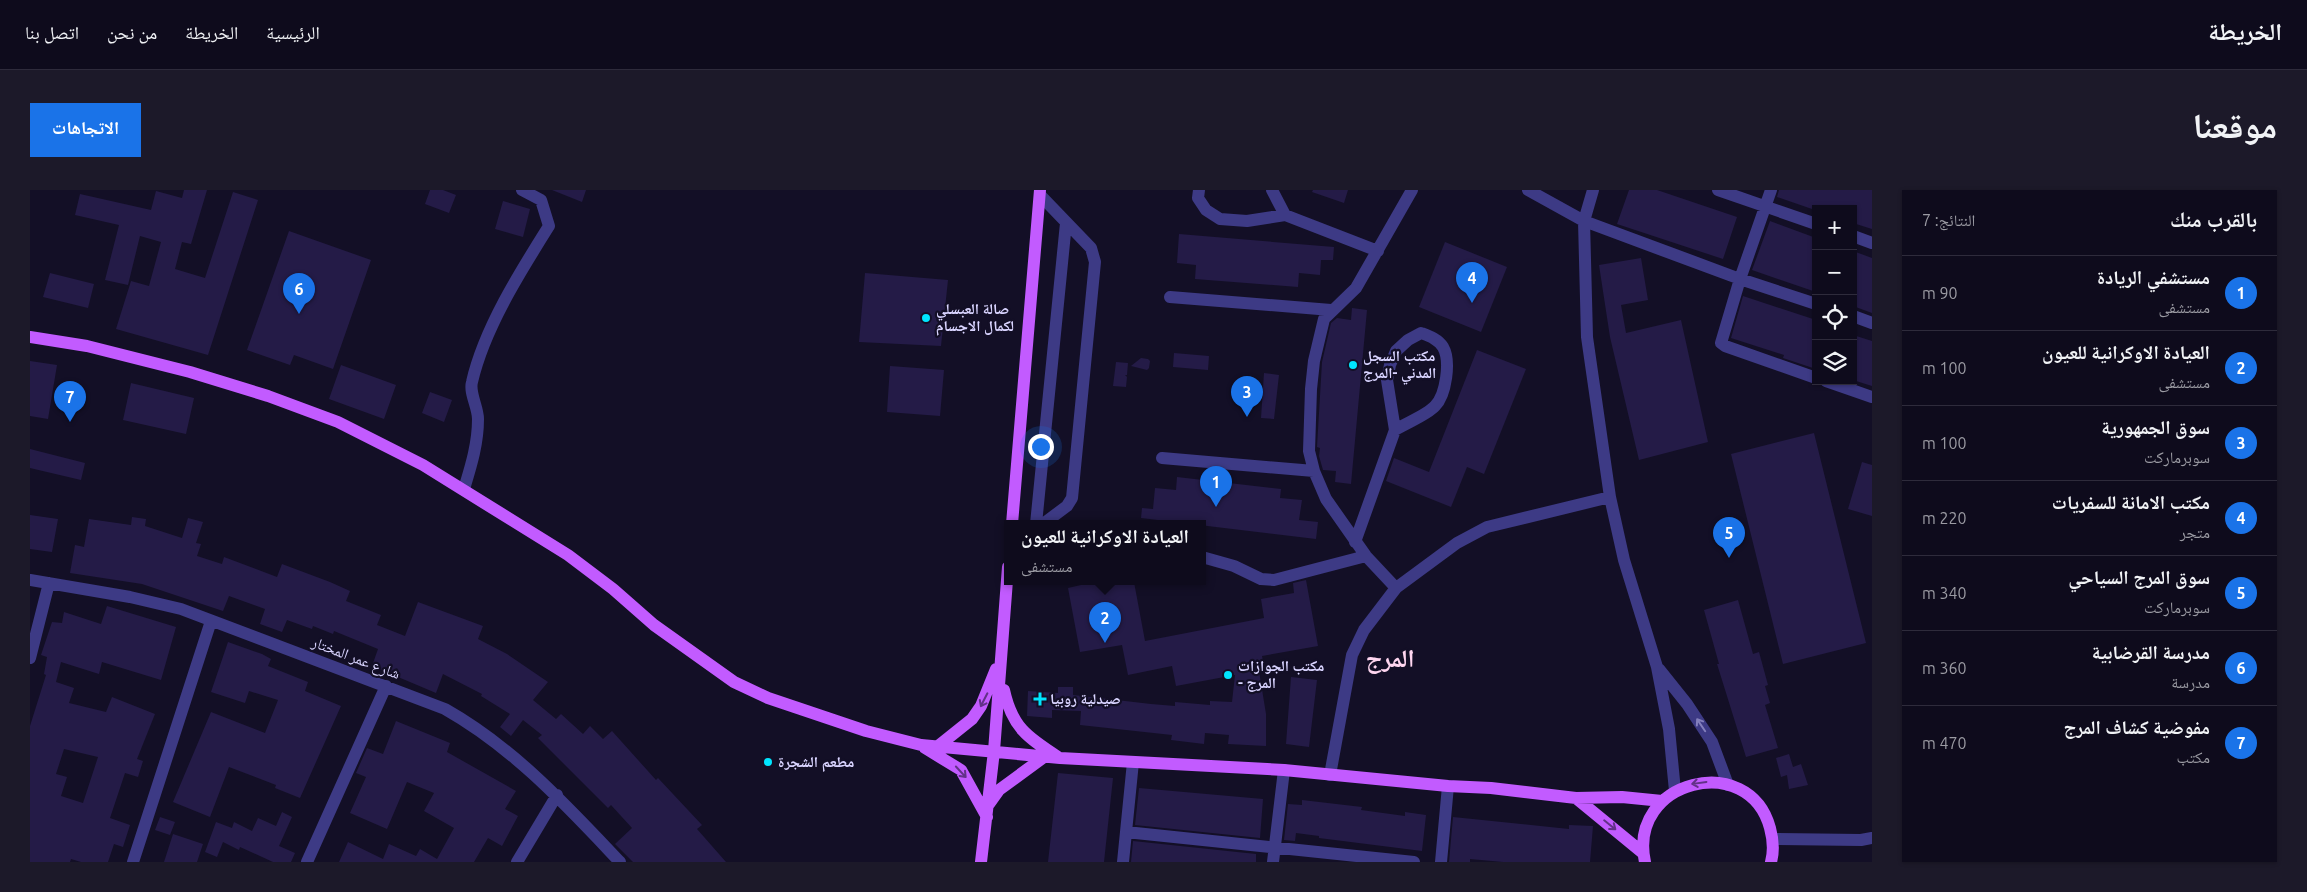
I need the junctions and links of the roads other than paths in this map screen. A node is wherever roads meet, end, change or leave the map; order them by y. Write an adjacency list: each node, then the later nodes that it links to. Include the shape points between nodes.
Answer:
1 (522, 190): 31 (street, via 541,200 549,226 494,323 471,384 478,417 476,451)
2 (1199, 190): 11 (street, via 1198,198 1206,210 1220,219 1247,221)
3 (1272, 190): 11 (street)
4 (1412, 190): 17 (street)
5 (1528, 190): 12 (street)
6 (1593, 190): 12 (street)
7 (1718, 190): 10 (street)
8 (1771, 190): 10 (street)
9 (1040, 192): 13 (street); 33 (main road)
10 (1765, 207): 14 (street); 18 (street)
11 (1285, 215): 17 (street)
12 (1584, 221): 18 (street); 32 (street, via 1587,337)
13 (1066, 223): 34 (street); 35 (street, via 1091,248 1095,262 1072,498)
14 (1812, 223)
15 (1857, 237): 16 (street)
16 (1872, 243)
17 (1378, 251): 21 (street, via 1356,288)
18 (1740, 279): 20 (street); 25 (street, via 1722,345)
19 (1170, 297): 21 (street)
20 (1812, 303)
21 (1331, 310): 30 (street, via 1320,328 1314,361 1309,450)
22 (1857, 317): 23 (street)
23 (1872, 323)
24 (30, 337): 31 (main road, via 116,352 268,396 338,422)
25 (1812, 377)
26 (1838, 385): 27 (street)
27 (1872, 397)
28 (1395, 430): 28 (street, via 1387,380 1390,365 1396,351 1421,333 1435,338 1443,348 1448,367 1445,384 1436,406); 36 (street)
29 (1162, 458): 30 (street)
30 (1314, 471): 36 (street, via 1326,500)
31 (464, 489): 49 (main road, via 568,554 654,625 734,682 809,713)
32 (1610, 497): 42 (street, via 1487,527 1457,543); 46 (street, via 1624,560)
33 (1012, 520)
34 (1036, 520)
35 (1048, 520)
36 (1355, 542): 37 (street)
37 (1366, 556): 38 (street, via 1274,580 1261,579 1234,566); 42 (street)
38 (1206, 558)
39 (30, 580): 40 (street, شارع عمر المختار)
40 (50, 583): 43 (street, شارع عمر المختار, via 130,596); 45 (street)
41 (1007, 585): 44 (main road)
42 (1396, 588): 56 (street, via 1364,630 1352,655)
43 (211, 620): 48 (street, شارع عمر المختار); 70 (street)
44 (1002, 655): 47 (main road); 50 (main road, one-way to 50, via 982,706 972,719)
45 (30, 658)
46 (1657, 667): 57 (street, one-way to 46, via 1712,742); 59 (street, via 1669,729)
47 (1000, 672): 51 (main road); 53 (main road, via 1007,707 1017,724 1035,742)
48 (386, 686): 60 (street, شارع عمر المختار, via 445,709 473,725); 71 (street)
49 (921, 745): 50 (main road); 64 (main road, one-way to 64, via 960,770)
50 (937, 747): 51 (main road)
51 (994, 751): 52 (main road); 63 (main road)
52 (1044, 756): 53 (main road); 63 (main road, via 999,790)
53 (1060, 758): 54 (main road)
54 (1133, 762): 55 (main road); 65 (street)
55 (1284, 770): 56 (main road); 68 (street)
56 (1330, 775): 58 (main road)
57 (1728, 785): 59 (main road, one-way to 59, via 1701,782); 67 (main road, via 1745,793 1758,805 1768,821)
58 (1448, 786): 61 (main road); 78 (street)
59 (1675, 791): 62 (main road)
60 (557, 795): 72 (street); 73 (street, شارع عمر المختار)
61 (1576, 798): 62 (main road, via 1622,797); 69 (main road, one-way to 69)
62 (1662, 801): 69 (main road, via 1644,834)
63 (989, 804): 64 (main road)
64 (987, 817): 74 (main road)
65 (1126, 832): 68 (street); 75 (street)
66 (1872, 838): 67 (street)
67 (1773, 839): 79 (main road)
68 (1274, 847): 76 (street); 77 (street)
69 (1644, 858)
70 (133, 862)
71 (307, 862)
72 (517, 862)
73 (620, 862)
74 (981, 862)
75 (1123, 862)
76 (1273, 862)
77 (1414, 862)
78 (1441, 862)
79 (1771, 862)

